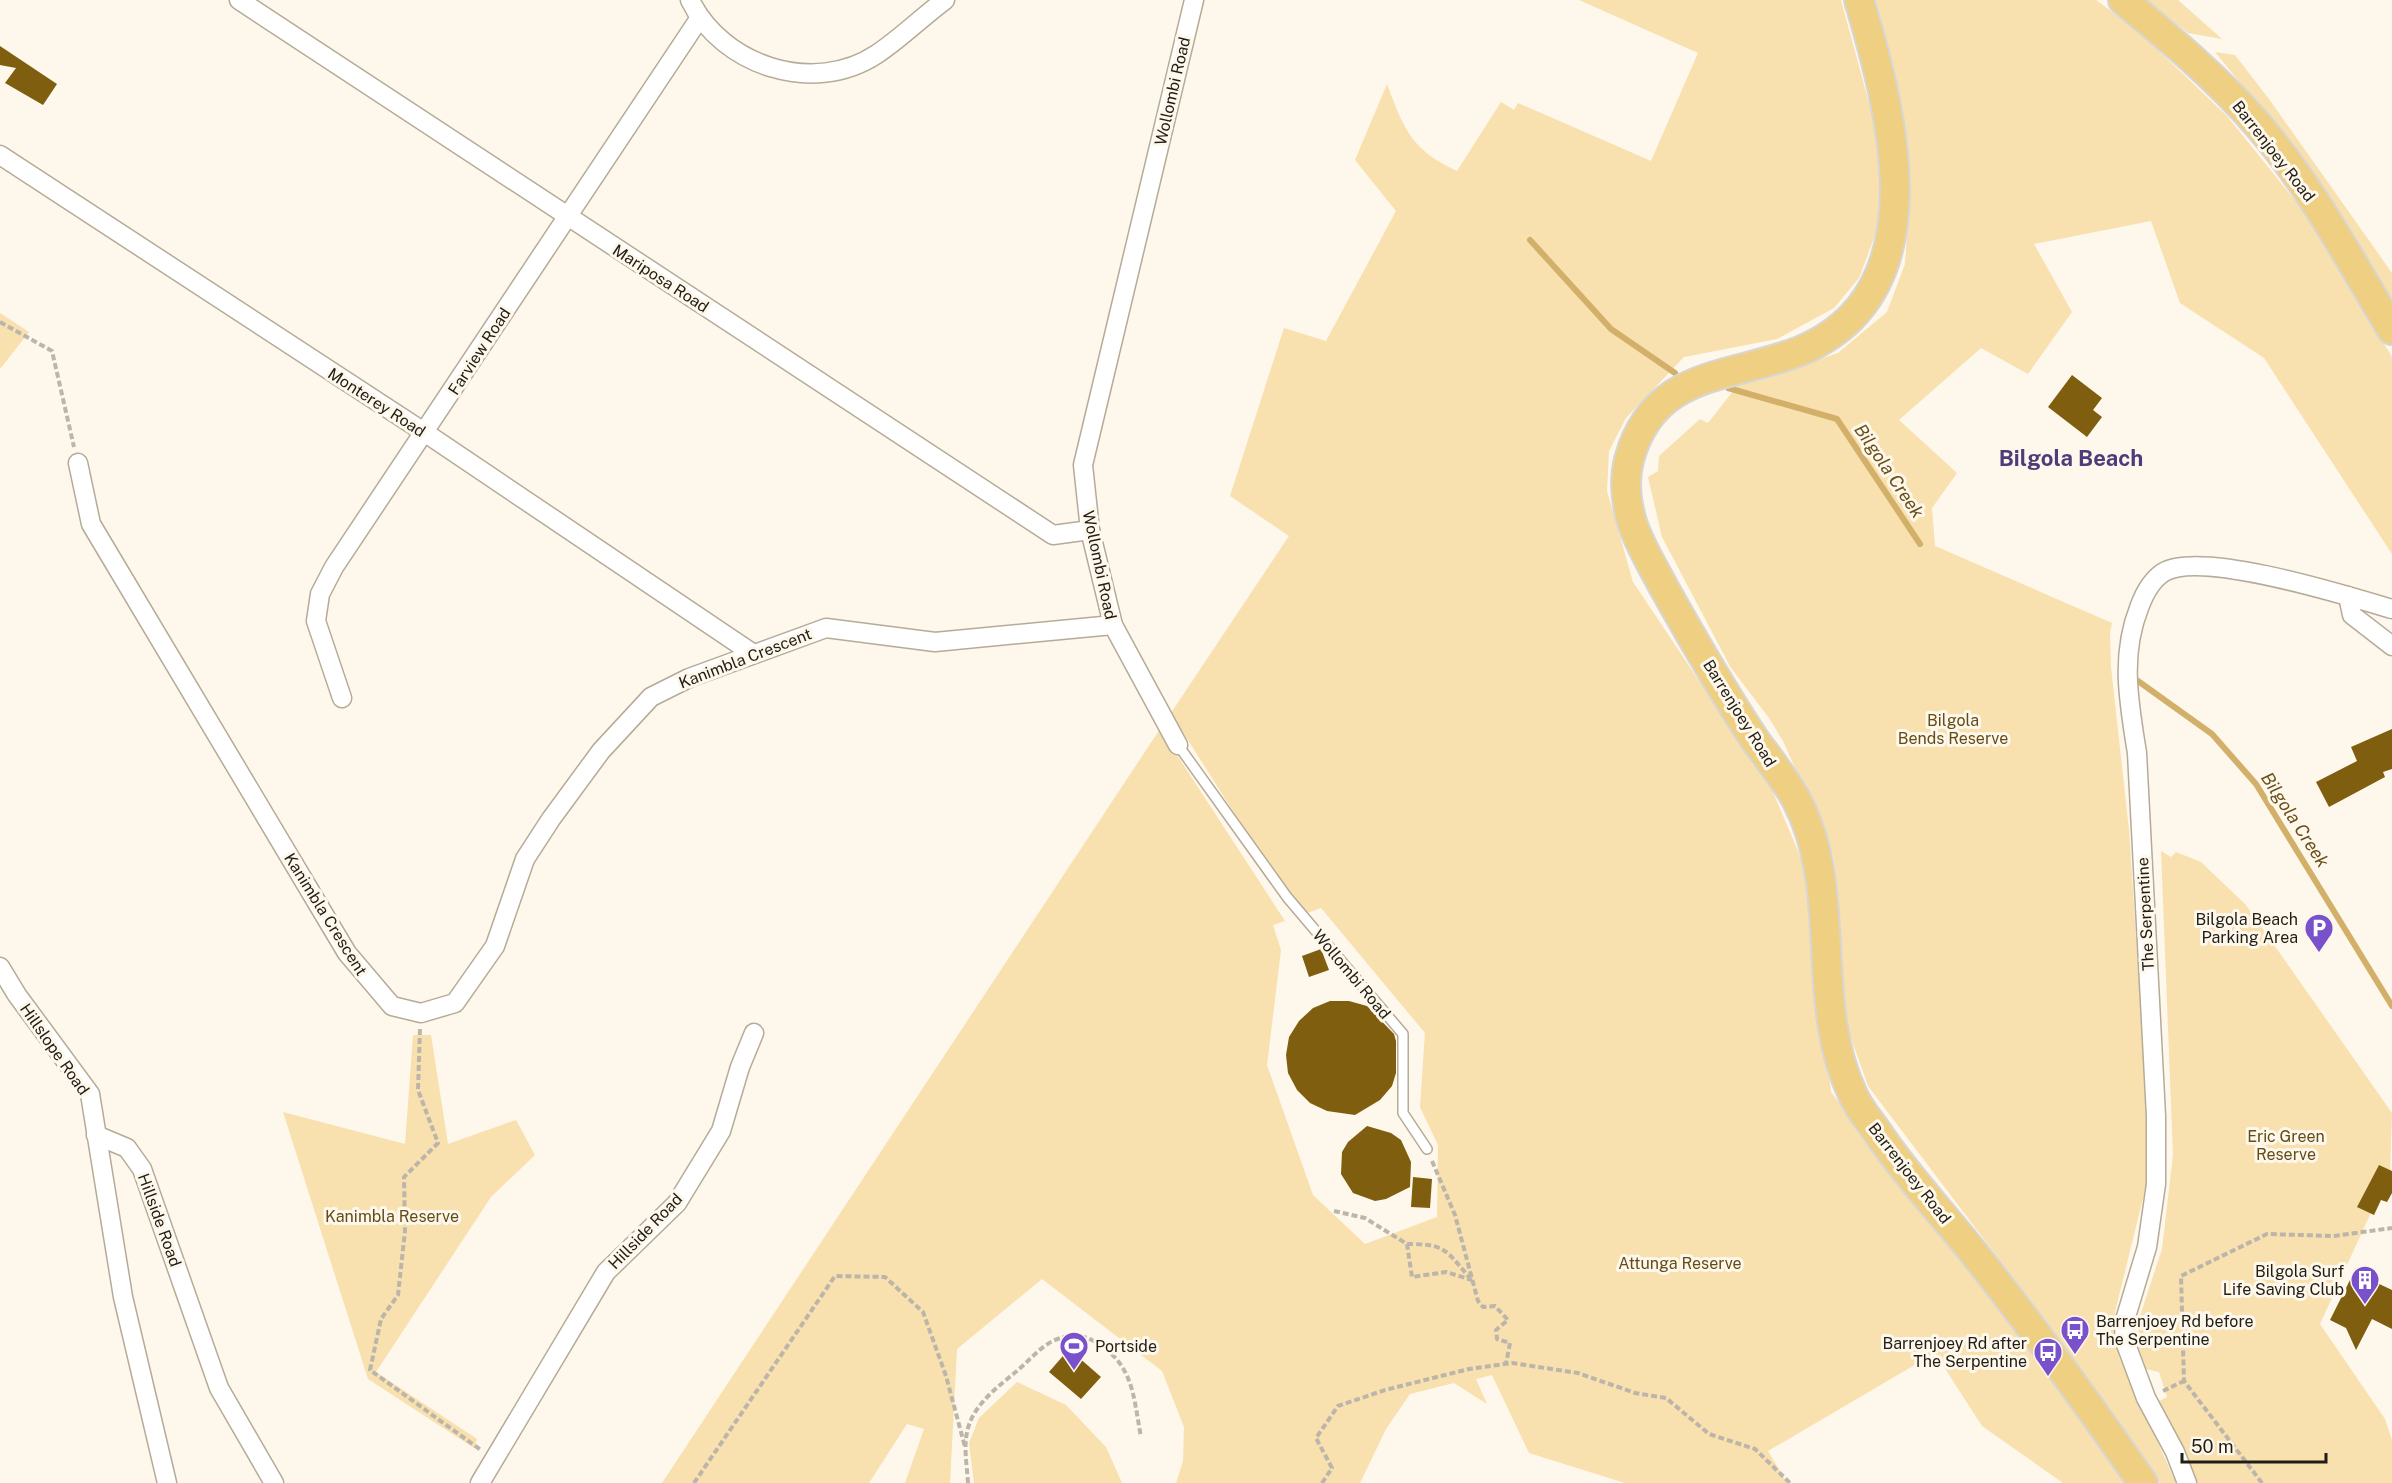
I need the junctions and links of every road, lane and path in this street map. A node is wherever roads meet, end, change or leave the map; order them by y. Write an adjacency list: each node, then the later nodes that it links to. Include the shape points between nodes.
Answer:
1 (239, 0): 9 (street, Mariposa Road)
2 (690, 0): 7 (street)
3 (945, 0): 7 (street, via 876,55 829,74 779,71 738,52)
4 (1194, 0): 14 (street, Wollombi Road, via 1083,465)
5 (1859, 0): 42 (main road, Barrenjoey Road, via 1892,140 1893,219 1881,275 1860,308 1816,342 1799,351 1700,381 1662,401 1632,451 1626,480 1628,506 1640,541 1682,621 1795,798 1810,832 1822,881 1834,1046 1854,1098 1891,1152 2091,1408)
6 (2123, 0): 11 (main road, Barrenjoey Road, via 2176,44 2258,125 2325,219)
7 (699, 19): 9 (street, Farview Road)
8 (0, 155): 12 (street, Monterey Road)
9 (568, 217): 12 (street, Farview Road); 14 (street, Mariposa Road, via 1053,536)
10 (0, 322): 13 (path, via 52,351)
11 (2392, 330)
12 (425, 433): 19 (street, Monterey Road); 20 (street, Farview Road, via 334,567 320,594 316,621)
13 (78, 462): 23 (street, Kanimbla Crescent, via 91,524 347,953 392,1006)
14 (1090, 530): 17 (street, Wollombi Road)
15 (2348, 596): 16 (street, The Serpentine); 18 (street, via 2352,615); 43 (street, The Serpentine, via 2233,569 2176,568 2159,576 2146,591 2128,648 2128,698 2137,753 2156,1173 2149,1236 2125,1320 2124,1339 2146,1398)
16 (2392, 609)
17 (1113, 625): 19 (street, Kanimbla Crescent, via 935,642 826,628); 21 (street, Wollombi Road)
18 (2392, 646)
19 (752, 653): 23 (street, Kanimbla Crescent, via 651,697 601,751 525,859 495,946 455,1003)
20 (342, 698)
21 (1178, 745): 26 (lane, Wollombi Road, via 1287,897 1403,1034 1403,1113)
22 (0, 967): 25 (street, Hillslope Road, via 90,1094)
23 (421, 1013): 34 (path, via 418,1090 438,1143 404,1178 405,1231 398,1295 381,1319 370,1370 481,1450)
24 (754, 1033): 37 (street, Hillside Road, via 721,1131 677,1203 606,1272)
25 (96, 1136): 35 (street, via 123,1297); 36 (street, Hillside Road, via 127,1148 142,1169 219,1388)
26 (1427, 1149): 30 (path, via 1455,1215)
27 (1334, 1212): 29 (path, via 1365,1218)
28 (2392, 1228): 44 (path, via 2334,1236 2267,1234 2181,1276 2184,1381)
29 (1407, 1244): 30 (path, via 1444,1248); 30 (path, via 1412,1277 1446,1272)
30 (1472, 1280): 31 (path, via 1483,1307 1495,1306 1508,1320 1496,1330 1497,1339 1510,1343)
31 (1506, 1364): 40 (path, via 1385,1390 1338,1406 1317,1438 1332,1468); 41 (path, via 1578,1373 1635,1393 1666,1398 1709,1434 1755,1449)
32 (1141, 1437): 33 (path, via 1130,1381 1120,1361 1088,1338 1067,1335 1052,1341 989,1395 968,1427)
33 (965, 1447): 38 (path, via 923,1312 885,1277 836,1276); 39 (path)
34 (480, 1461)
35 (167, 1483)
36 (274, 1483)
37 (480, 1483)
38 (694, 1483)
39 (968, 1483)
40 (1322, 1483)
41 (1790, 1483)
42 (2143, 1483)
43 (2187, 1483)
44 (2262, 1483)

